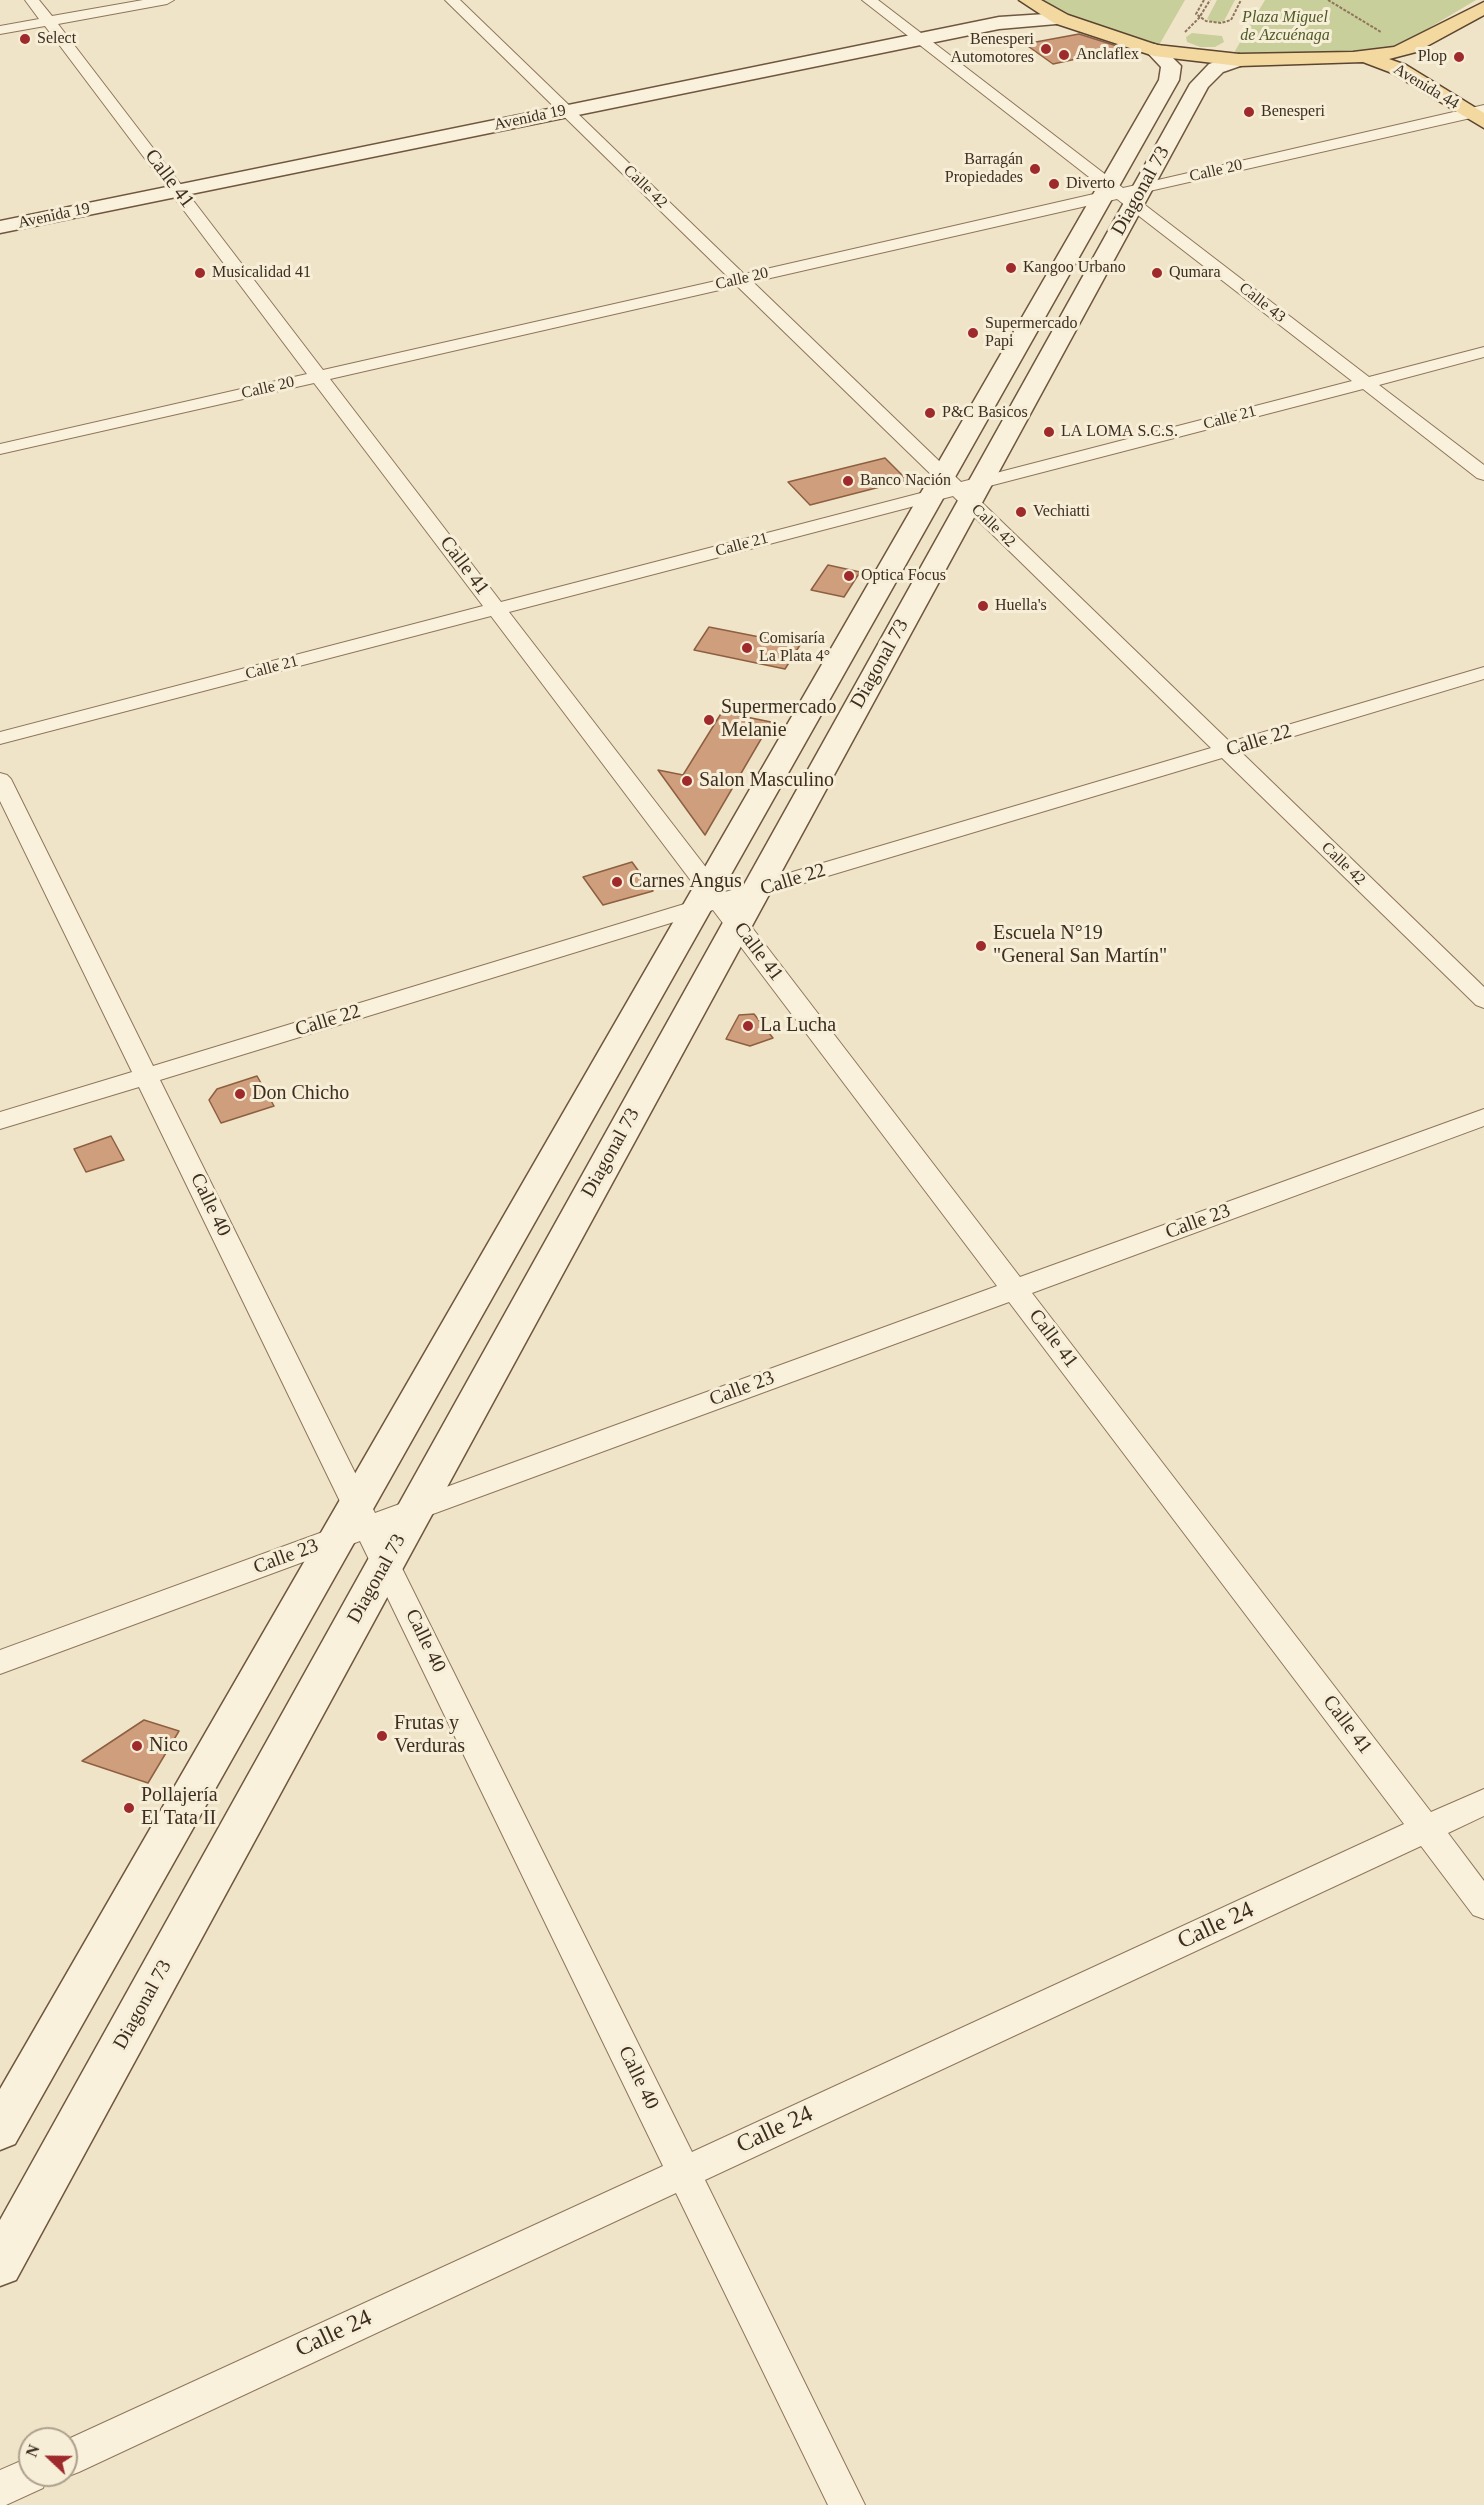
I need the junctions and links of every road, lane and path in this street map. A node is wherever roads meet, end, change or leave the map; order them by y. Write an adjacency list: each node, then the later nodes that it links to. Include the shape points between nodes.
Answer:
1 (32, 0): 12 (street, Calle 41)
2 (167, 0): 12 (street)
3 (452, 0): 20 (street, Calle 42)
4 (869, 0): 13 (street, Calle 43)
5 (1014, 0): 13 (main road, Avenida 19, via 994,8)
6 (1028, 0): 11 (main road)
7 (1204, 0): 8 (path, via 1196,14 1206,21 1221,23 1231,20)
8 (1241, 0)
9 (1328, 0): 16 (path)
10 (1484, 8): 16 (main road)
11 (1061, 19): 15 (main road, Avenida 19, via 1017,20); 17 (main road)
12 (49, 21): 14 (street); 22 (street, Calle 41)
13 (903, 26): 15 (street, Calle 43); 20 (main road, Avenida 19)
14 (0, 30)
15 (920, 39): 20 (main road, Avenida 19); 23 (street, Calle 43)
16 (1409, 48): 18 (main road); 21 (main road, Avenida 44, via 1422,65)
17 (1154, 50): 19 (main road); 23 (main road, Diagonal 73, via 1170,63 1172,76)
18 (1366, 57): 19 (main road); 21 (main road, Avenida 44, via 1399,69)
19 (1239, 60): 23 (main road, Diagonal 73, via 1216,68 1200,84)
20 (559, 104): 22 (main road, Avenida 19); 26 (street, Calle 42)
21 (1480, 112): 23 (street, Calle 20)
22 (172, 183): 24 (main road, Avenida 19); 25 (main road, Avenida 19); 28 (street, Calle 41)
23 (1122, 193): 26 (street, Calle 20); 29 (street, Calle 43); 32 (main road, Diagonal 73); 32 (main road, Diagonal 73)
24 (0, 209)
25 (0, 227)
26 (740, 279): 28 (street, Calle 20); 32 (street, Calle 42)
27 (1484, 352): 29 (street, Calle 21)
28 (319, 376): 30 (street, Calle 20); 33 (street, Calle 41)
29 (1364, 383): 31 (street, Calle 43); 32 (street, Calle 21)
30 (0, 449)
31 (1484, 474)
32 (956, 490): 33 (street, Calle 21); 36 (street, Calle 42); 38 (main road, Diagonal 73); 39 (main road, Diagonal 73)
33 (497, 609): 35 (street, Calle 21); 39 (street, Calle 41)
34 (1484, 673): 36 (street, Calle 22)
35 (0, 738)
36 (1226, 751): 38 (street, Calle 22); 40 (street, Calle 42)
37 (0, 778): 41 (street, Calle 40)
38 (755, 892): 39 (main road, Diagonal 73)
39 (716, 905): 41 (street, Calle 22); 44 (street, Calle 41); 45 (main road, Diagonal 73); 46 (main road, Diagonal 73)
40 (1484, 1000)
41 (146, 1076): 43 (street, Calle 22); 46 (street, Calle 40)
42 (1484, 1117): 44 (street, Calle 23)
43 (0, 1121)
44 (1015, 1289): 45 (street, Calle 23); 50 (street, Calle 41)
45 (415, 1510): 46 (street, Calle 23); 47 (main road, Diagonal 73)
46 (355, 1523): 47 (street, Calle 40); 48 (street, Calle 23); 52 (main road, Diagonal 73)
47 (386, 1562): 53 (street, Calle 40); 54 (main road, Diagonal 73)
48 (0, 1662)
49 (1484, 1802): 50 (street, Calle 24)
50 (1426, 1829): 51 (street, Calle 41); 53 (street, Calle 24)
51 (1484, 1905)
52 (0, 2130)
53 (684, 2172): 55 (street, Calle 24); 58 (street, Calle 40)
54 (0, 2264)
55 (78, 2452)
56 (18, 2481): 57 (street)
57 (0, 2489)
58 (847, 2505)

